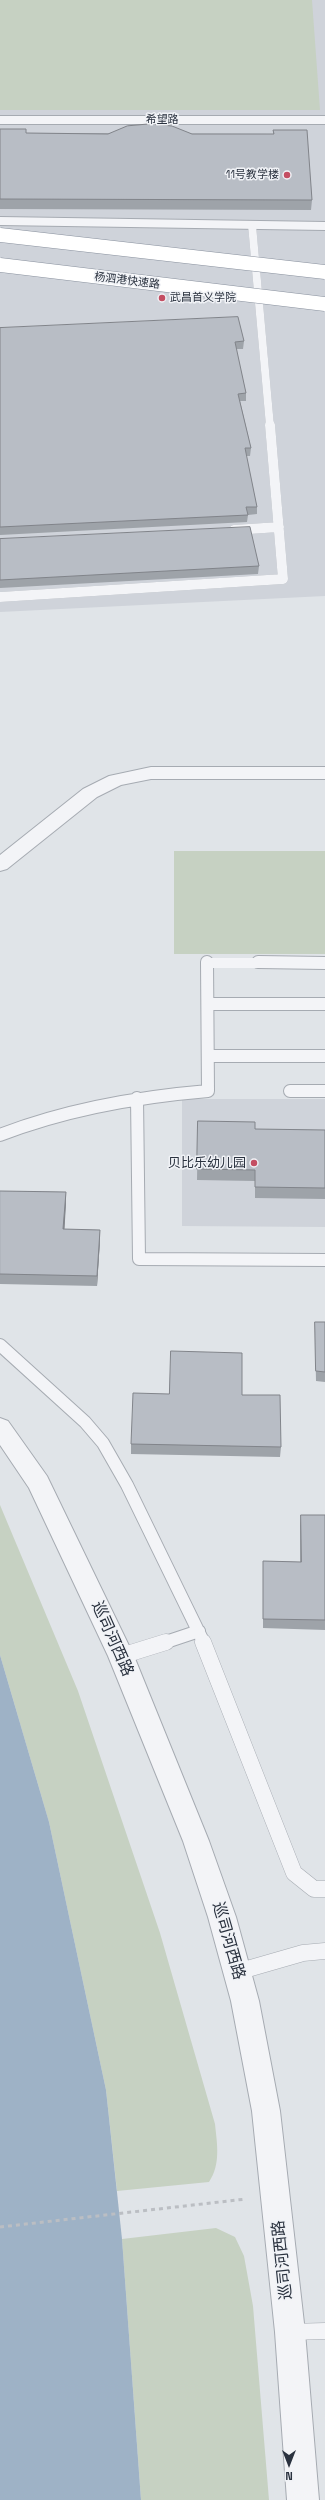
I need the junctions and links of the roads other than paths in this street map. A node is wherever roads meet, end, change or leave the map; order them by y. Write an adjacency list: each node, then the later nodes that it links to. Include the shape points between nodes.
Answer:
1 (0, 120): 2 (street, 希望路)
2 (325, 120)
3 (0, 221): 4 (street)
4 (252, 225): 5 (street); 10 (lane)
5 (325, 226)
6 (0, 235): 8 (highway, bridge)
7 (0, 265): 9 (highway, 杨泗港快速路, bridge)
8 (325, 272)
9 (325, 304)
10 (279, 528): 11 (lane); 12 (lane, via 283,579)
11 (223, 530)
12 (0, 597)
13 (325, 773): 14 (street, via 151,773 116,780 90,792)
14 (0, 865)
15 (325, 963): 16 (lane, via 207,962)
16 (208, 1004): 17 (lane); 18 (lane)
17 (325, 1004)
18 (208, 1056): 19 (lane); 22 (lane, via 208,1091)
19 (325, 1056)
20 (290, 1091): 21 (lane)
21 (325, 1091)
22 (137, 1098): 23 (lane, via 50,1118); 24 (lane, via 138,1259)
23 (0, 1135)
24 (325, 1260)
25 (0, 1345): 27 (lane, via 85,1422 103,1443 127,1485)
26 (0, 1427): 28 (street, 巡司河西路, via 39,1483)
27 (199, 1631): 28 (lane); 29 (lane, via 294,1873 314,1889)
28 (121, 1656): 31 (street, 巡司河西路, via 196,1841 222,1917)
29 (325, 1889)
30 (325, 1951): 31 (lane, via 303,1953)
31 (237, 1972): 33 (street, 巡司河西路, via 258,2063 277,2196)
32 (325, 2331): 33 (lane)
33 (290, 2332): 34 (street, 巡司河西路)
34 (303, 2500)

